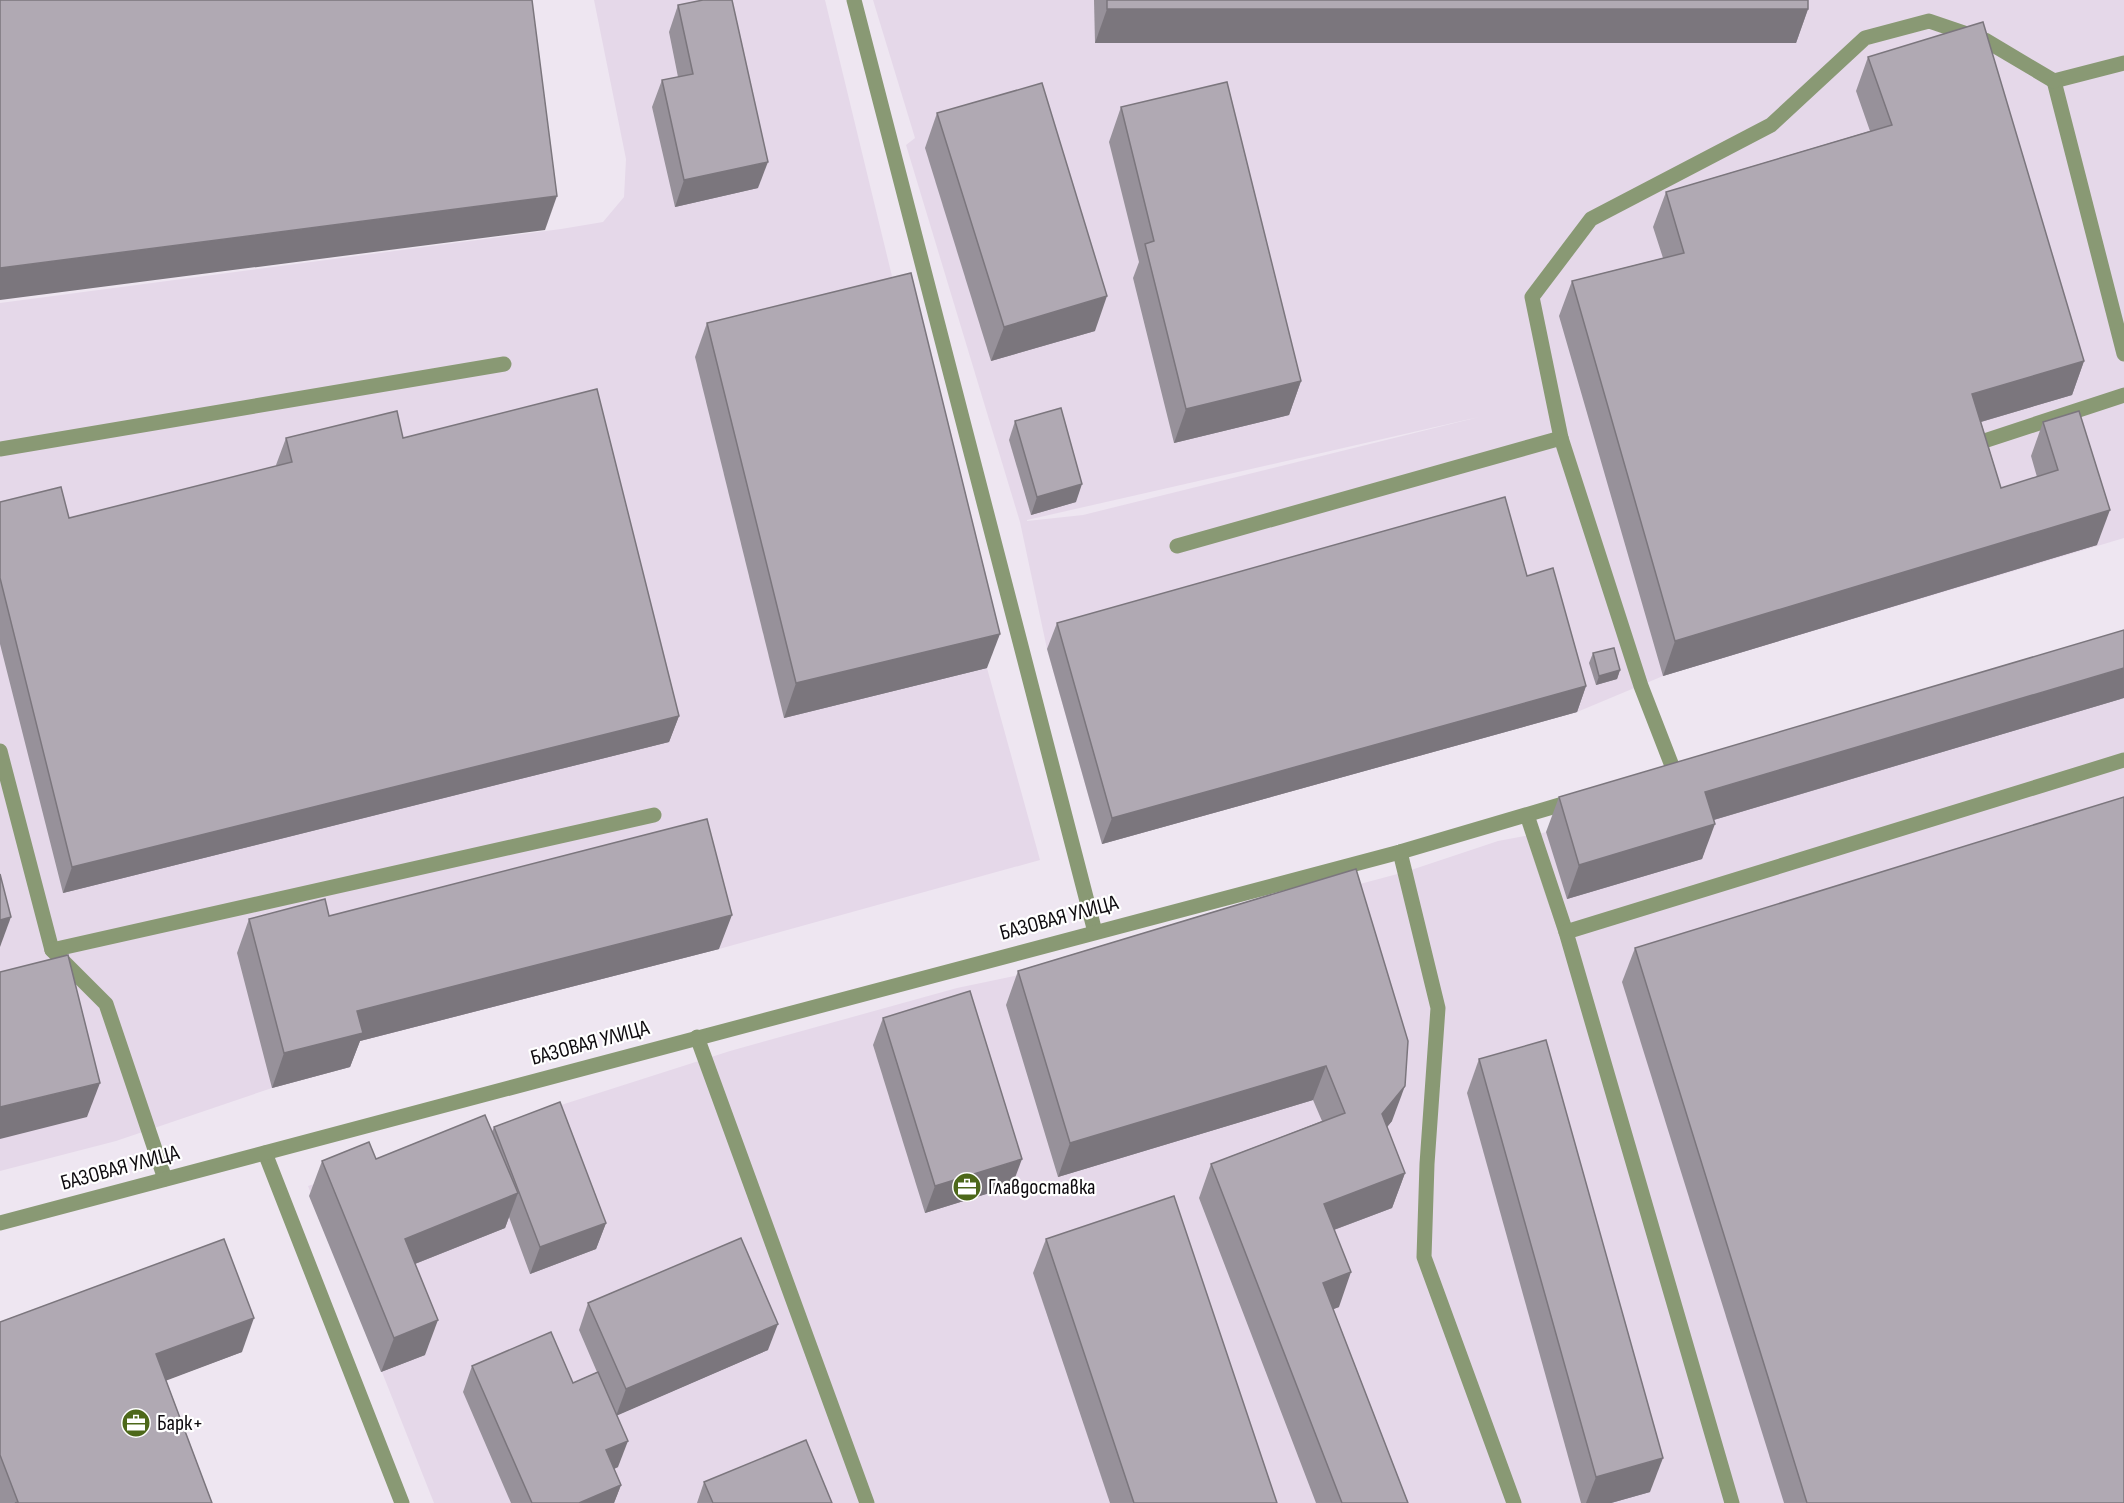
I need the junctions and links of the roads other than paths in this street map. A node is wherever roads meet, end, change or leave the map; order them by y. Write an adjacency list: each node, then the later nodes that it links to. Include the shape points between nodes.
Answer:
1 (854, 0): 18 (street)
2 (2124, 63): 3 (street)
3 (2054, 81): 4 (street); 7 (street, via 1985,40 1929,21 1865,38 1771,125 1591,219 1532,297)
4 (2124, 354)
5 (504, 364): 9 (street)
6 (2124, 395): 8 (street)
7 (1561, 438): 10 (street); 13 (street, via 1641,686)
8 (1972, 445)
9 (0, 449)
10 (1177, 546)
11 (0, 751): 20 (street)
12 (2124, 760): 19 (street)
13 (1674, 771)
14 (1584, 798): 16 (street, БАЗОВАЯ УЛИЦА)
15 (654, 815): 20 (street)
16 (1527, 815): 17 (street, БАЗОВАЯ УЛИЦА); 19 (street)
17 (1401, 852): 18 (street, БАЗОВАЯ УЛИЦА); 27 (street, via 1438,1008 1424,1257)
18 (1095, 932): 21 (street, БАЗОВАЯ УЛИЦА)
19 (1566, 932): 28 (street)
20 (52, 950): 23 (street, via 106,1004)
21 (697, 1037): 22 (street, БАЗОВАЯ УЛИЦА); 26 (street)
22 (265, 1153): 23 (street, БАЗОВАЯ УЛИЦА); 25 (street)
23 (165, 1179): 24 (street, БАЗОВАЯ УЛИЦА)
24 (0, 1223)
25 (402, 1503)
26 (867, 1503)
27 (1514, 1503)
28 (1732, 1503)

